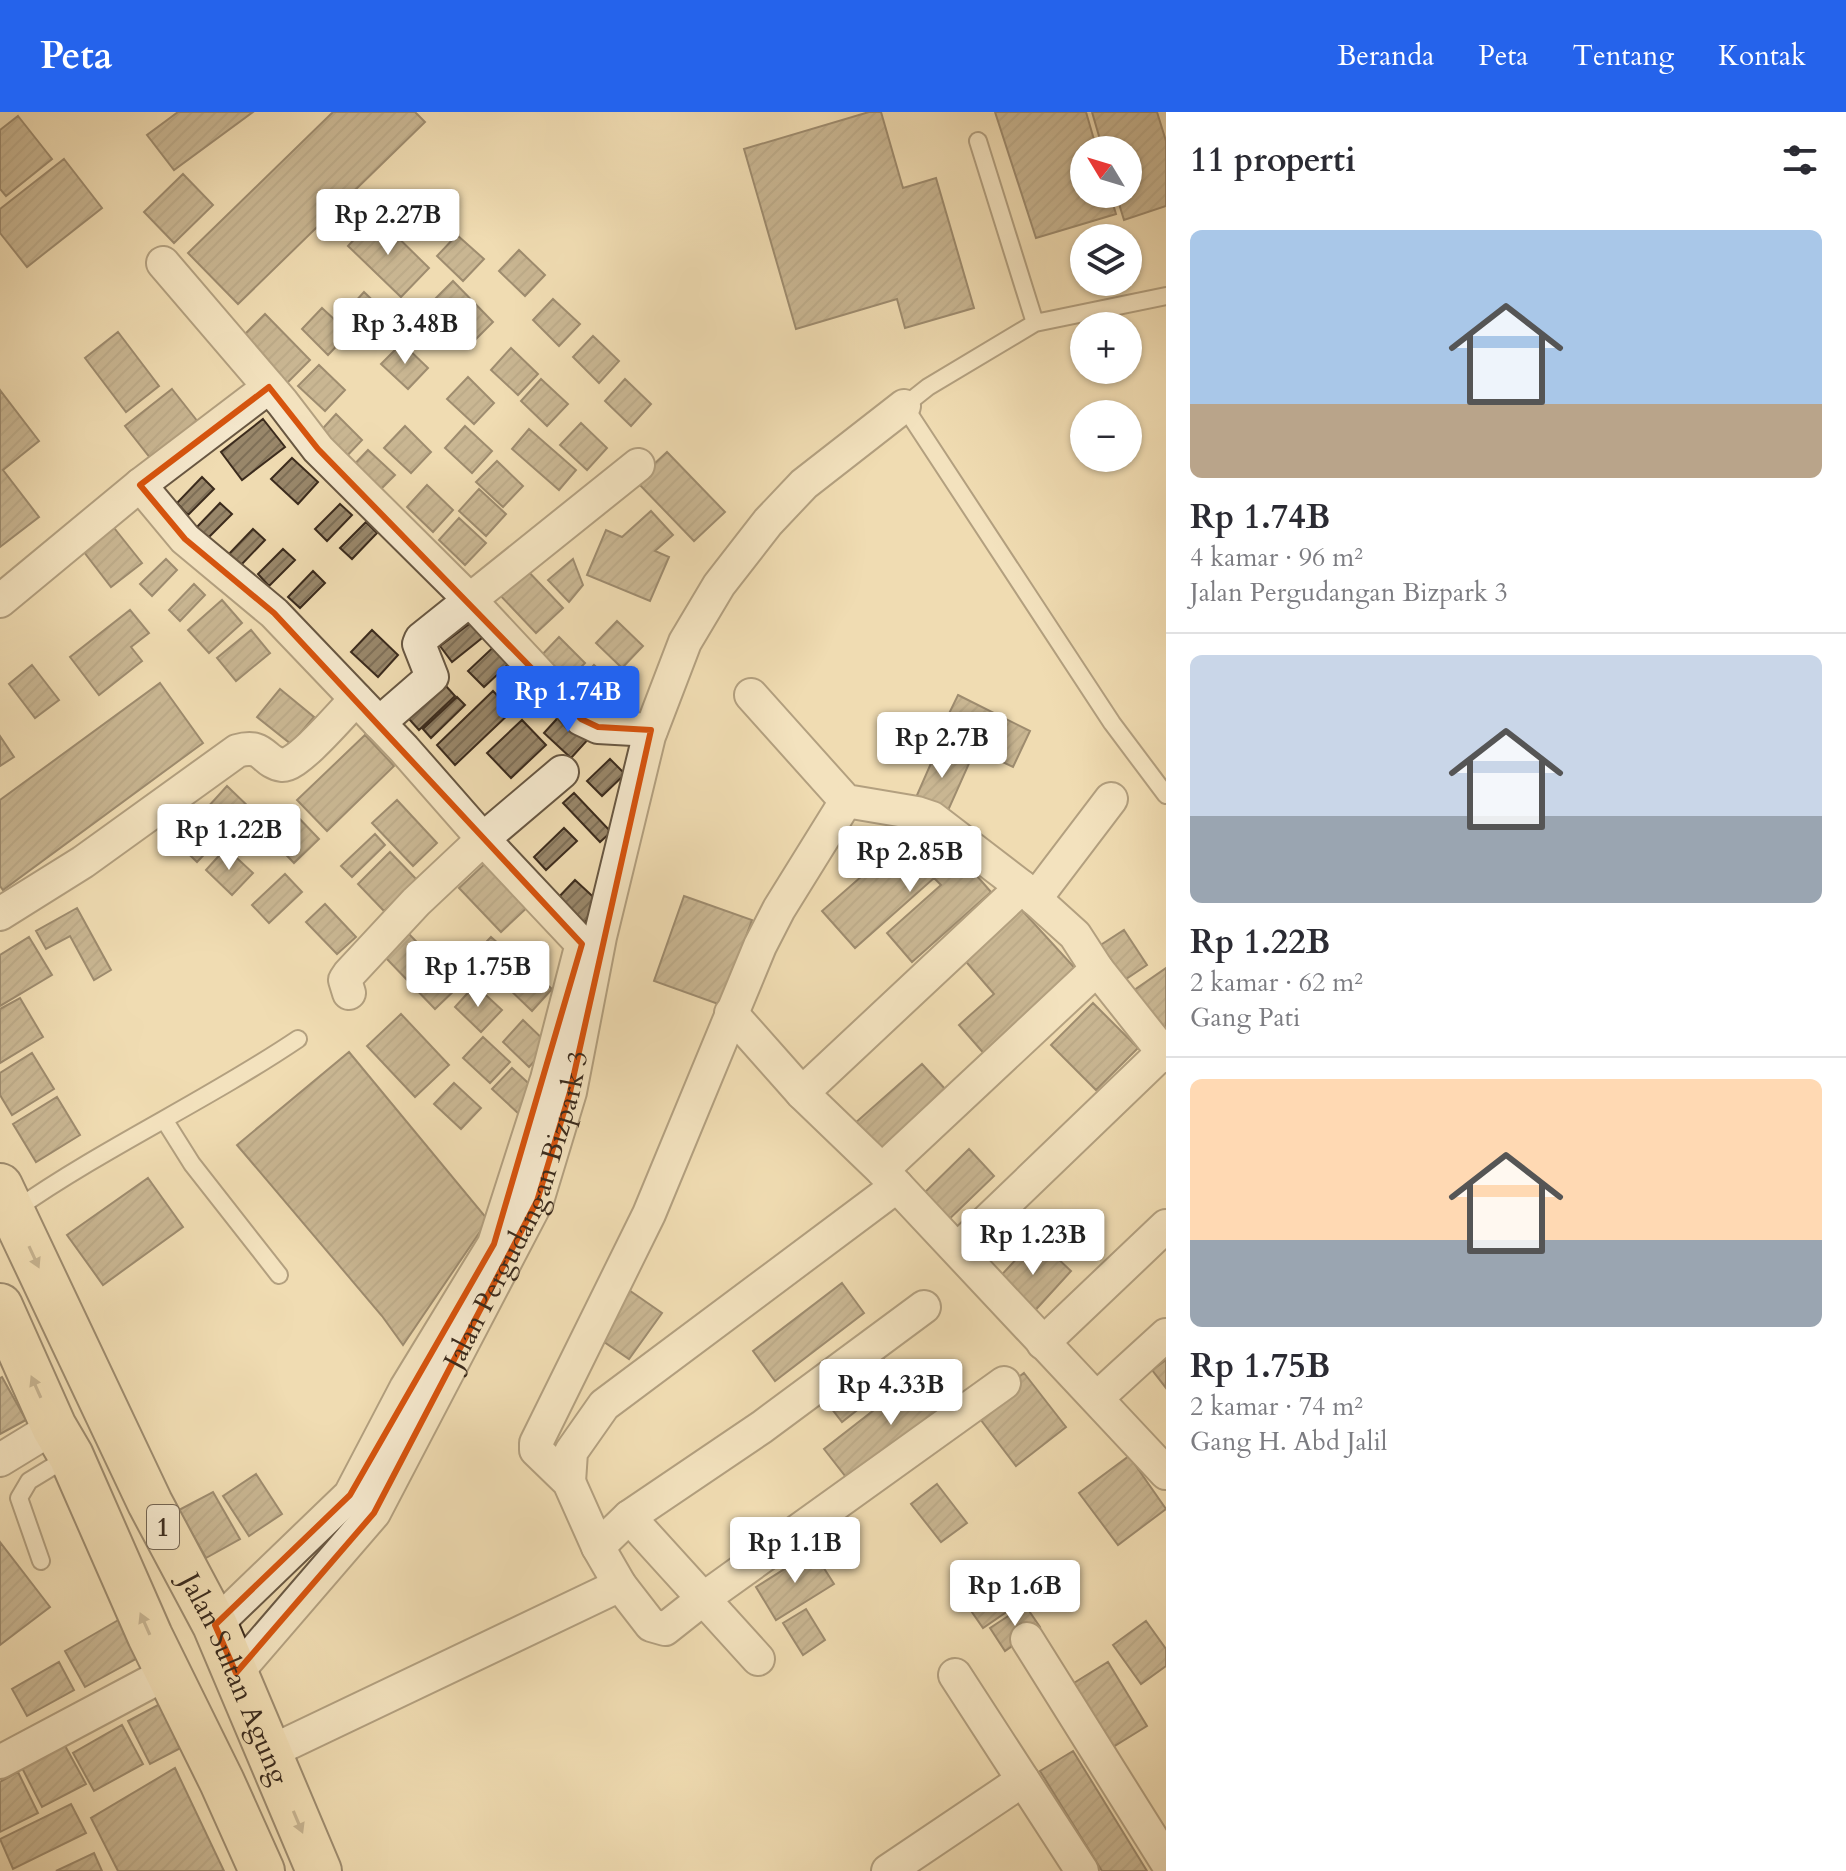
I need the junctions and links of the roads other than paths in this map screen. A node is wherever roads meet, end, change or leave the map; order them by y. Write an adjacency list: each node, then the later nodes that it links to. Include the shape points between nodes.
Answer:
1 (978, 141): 4 (lane)
2 (163, 263): 5 (street)
3 (1166, 296): 4 (lane)
4 (1035, 323): 6 (lane)
5 (269, 387): 8 (street); 9 (street, via 318,449)
6 (904, 406): 14 (street, Jalan Pergudangan Bizpark 3, via 804,484 768,522 702,611); 16 (lane, via 1112,723)
7 (638, 465): 9 (street)
8 (140, 485): 10 (street); 12 (street, via 185,539 259,598)
9 (469, 599): 13 (street, via 419,641 432,677); 14 (street, via 586,723)
10 (0, 601)
11 (751, 695): 18 (street)
12 (356, 699): 13 (street); 21 (street, via 289,764 281,765 256,749 237,751 83,862)
13 (379, 723): 19 (street)
14 (651, 730): 52 (street, Jalan Pergudangan Bizpark 3, via 600,937 570,1092 537,1201 374,1513)
15 (562, 772): 19 (street)
16 (1166, 795)
17 (1111, 799): 20 (street)
18 (846, 801): 20 (street, via 932,818); 24 (street, via 779,909)
19 (483, 839): 23 (street, via 349,974); 49 (street, via 581,947 547,1079 494,1244 406,1388 350,1495)
20 (1029, 893): 22 (street, via 1075,935); 27 (street)
21 (0, 914)
22 (1097, 969): 26 (street); 29 (street)
23 (349, 993)
24 (731, 1013): 27 (street); 43 (street, via 649,1214 536,1443 536,1450)
25 (298, 1039): 28 (lane)
26 (1165, 1054): 32 (street)
27 (802, 1093): 29 (street)
28 (165, 1121): 30 (lane, via 53,1183); 33 (lane)
29 (889, 1178): 32 (street); 43 (street, via 604,1405 571,1452)
30 (6, 1199): 49 (highway, Jalan Sultan Agung / 1, one-way to 49, via 150,1503)
31 (1166, 1226): 37 (street)
32 (958, 1249): 37 (street)
33 (279, 1275)
34 (0, 1307): 40 (highway, Jalan Sultan Agung / 1, one-way to 34)
35 (924, 1307): 44 (street)
36 (1166, 1335): 39 (street)
37 (1043, 1343): 39 (street)
38 (1004, 1383): 48 (street)
39 (1097, 1398): 42 (street)
40 (63, 1441): 41 (street); 46 (lane, via 19,1498); 54 (highway, Jalan Sultan Agung / 1, one-way to 40)
41 (0, 1460)
42 (1166, 1473)
43 (569, 1482): 45 (street)
44 (629, 1517): 45 (street); 48 (street)
45 (598, 1547): 47 (street)
46 (41, 1561)
47 (620, 1585): 48 (street, via 660,1629 669,1628); 55 (street)
48 (703, 1599): 51 (street)
49 (215, 1625): 52 (highway, Jalan Sultan Agung / 1)
50 (1027, 1639): 60 (street)
51 (758, 1659)
52 (236, 1673): 54 (highway); 55 (highway, Jalan Sultan Agung / 1)
53 (955, 1675): 57 (street)
54 (176, 1687): 56 (street); 58 (highway, Jalan Sultan Agung / 1)
55 (268, 1753): 58 (highway); 62 (highway, Jalan Sultan Agung / 1, one-way to 62)
56 (0, 1762)
57 (1023, 1780): 59 (street); 64 (street)
58 (222, 1782): 61 (highway, Jalan Sultan Agung / 1)
59 (925, 1861): 63 (street)
60 (1166, 1861)
61 (262, 1871)
62 (319, 1871)
63 (888, 1871)
64 (1082, 1871)

